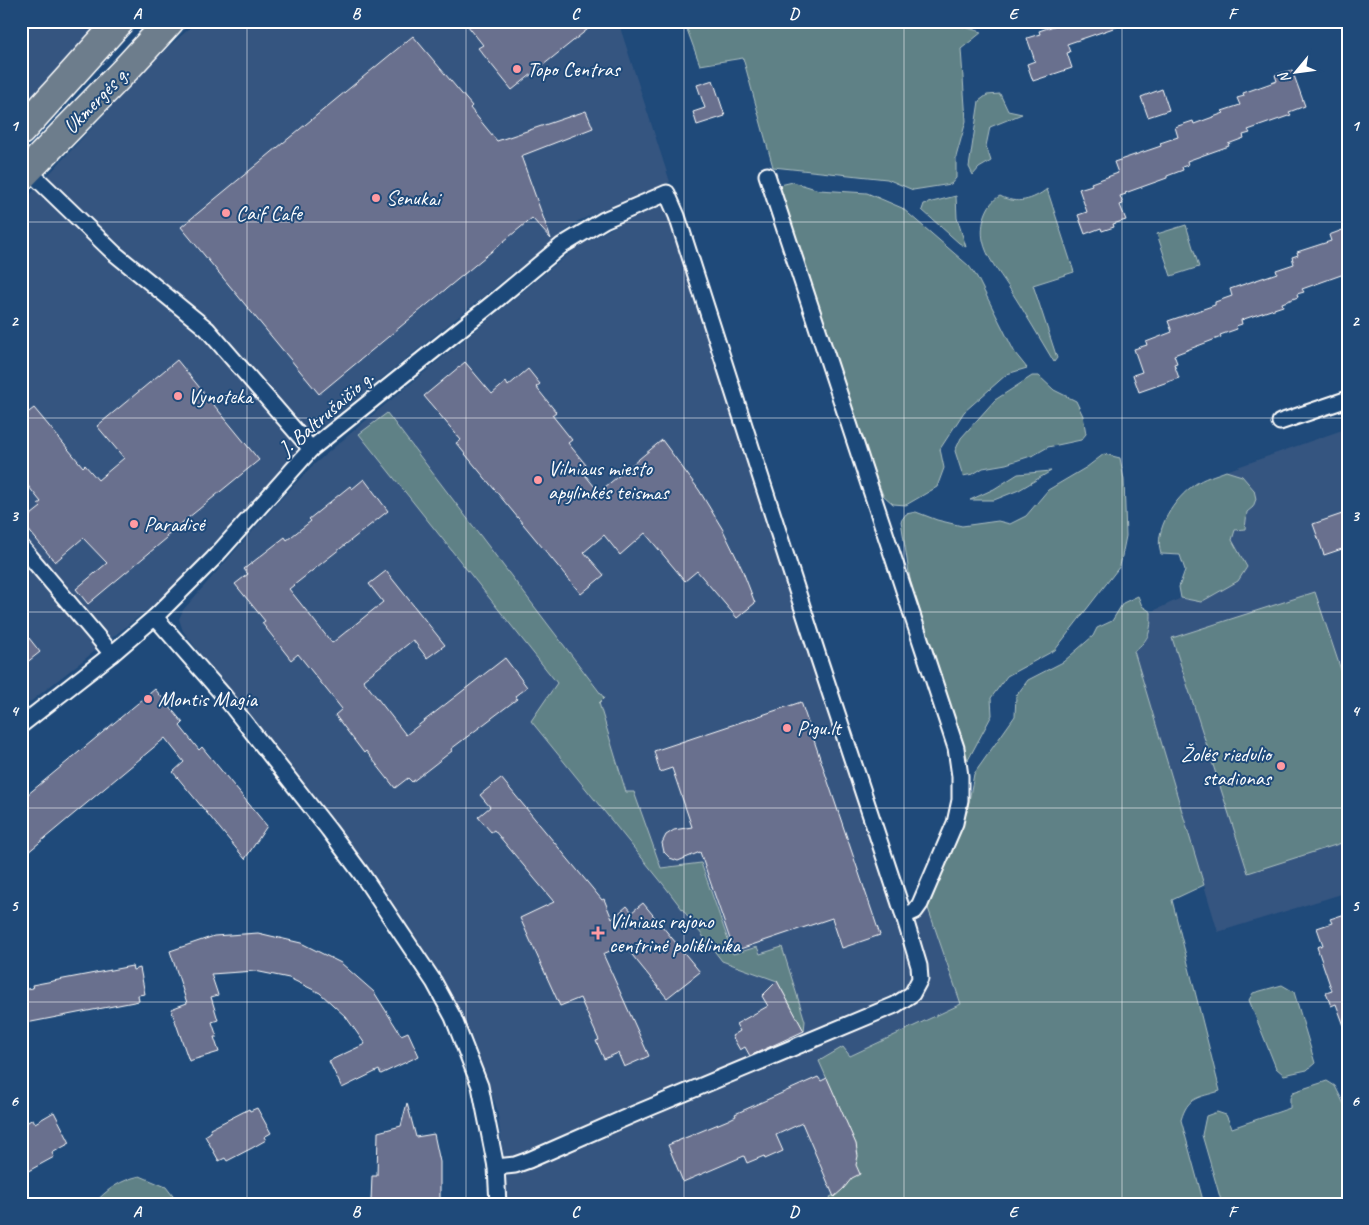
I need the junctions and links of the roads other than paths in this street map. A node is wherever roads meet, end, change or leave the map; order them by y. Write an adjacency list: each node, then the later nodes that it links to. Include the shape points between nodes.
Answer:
1 (120, 21): 3 (highway, Ukmergės g.)
2 (170, 21): 4 (highway, Ukmergės g.)
3 (21, 131)
4 (24, 170): 8 (street, via 114,253 208,328)
5 (767, 175): 13 (street, via 956,748 960,800 954,823 920,904 915,911)
6 (1348, 399): 7 (street)
7 (1280, 422)
8 (311, 449): 10 (street, J. Baltrušaičio g., via 213,559); 13 (street, J. Baltrušaičio g., via 561,246 604,220 667,193)
9 (21, 546): 11 (street)
10 (155, 618): 11 (street, J. Baltrušaičio g.); 14 (street, via 224,696 361,873 434,982 453,1017 480,1086)
11 (112, 654): 12 (street, J. Baltrušaičio g.)
12 (21, 725)
13 (904, 916): 14 (street, via 920,979 912,994 895,1005 529,1160)
14 (496, 1167): 15 (street)
15 (498, 1204)

